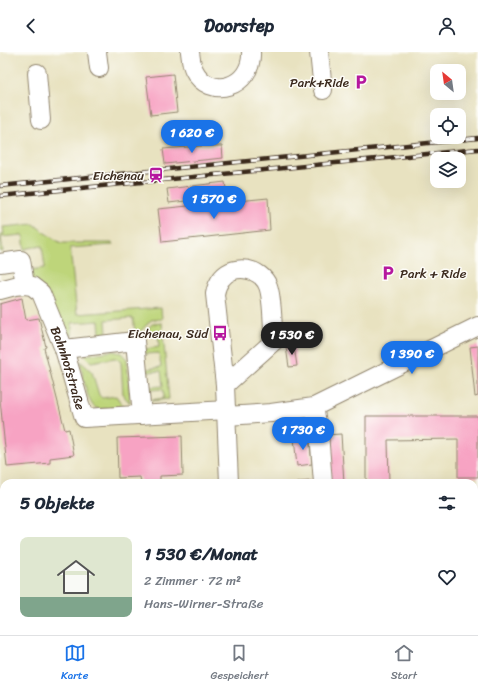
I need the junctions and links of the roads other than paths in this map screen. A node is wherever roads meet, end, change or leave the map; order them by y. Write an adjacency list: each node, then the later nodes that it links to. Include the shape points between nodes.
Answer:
1 (190, 52): 2 (street, via 191,63 201,80 219,87 238,82 245,75 250,67)
2 (251, 52)
3 (319, 52): 5 (street)
4 (37, 73): 6 (street)
5 (323, 90)
6 (41, 120)
7 (0, 263): 8 (street, via 21,260)
8 (25, 285): 9 (street); 11 (street, Bahnhofstraße, via 32,286 41,294)
9 (0, 290)
10 (471, 325): 13 (street, Bahnhofstraße, via 446,350 422,348 396,374 377,370 332,392)
11 (64, 349): 15 (street, Bahnhofstraße, via 84,418); 15 (street, via 135,341)
12 (225, 385): 12 (street, via 274,341 268,286 260,275 248,270 239,269 226,274 217,285 214,294); 14 (street)
13 (314, 407): 14 (street, Bahnhofstraße, via 271,413); 17 (street)
14 (227, 413): 15 (street, Bahnhofstraße); 16 (street)
15 (142, 415)
16 (229, 479)
17 (323, 479)

